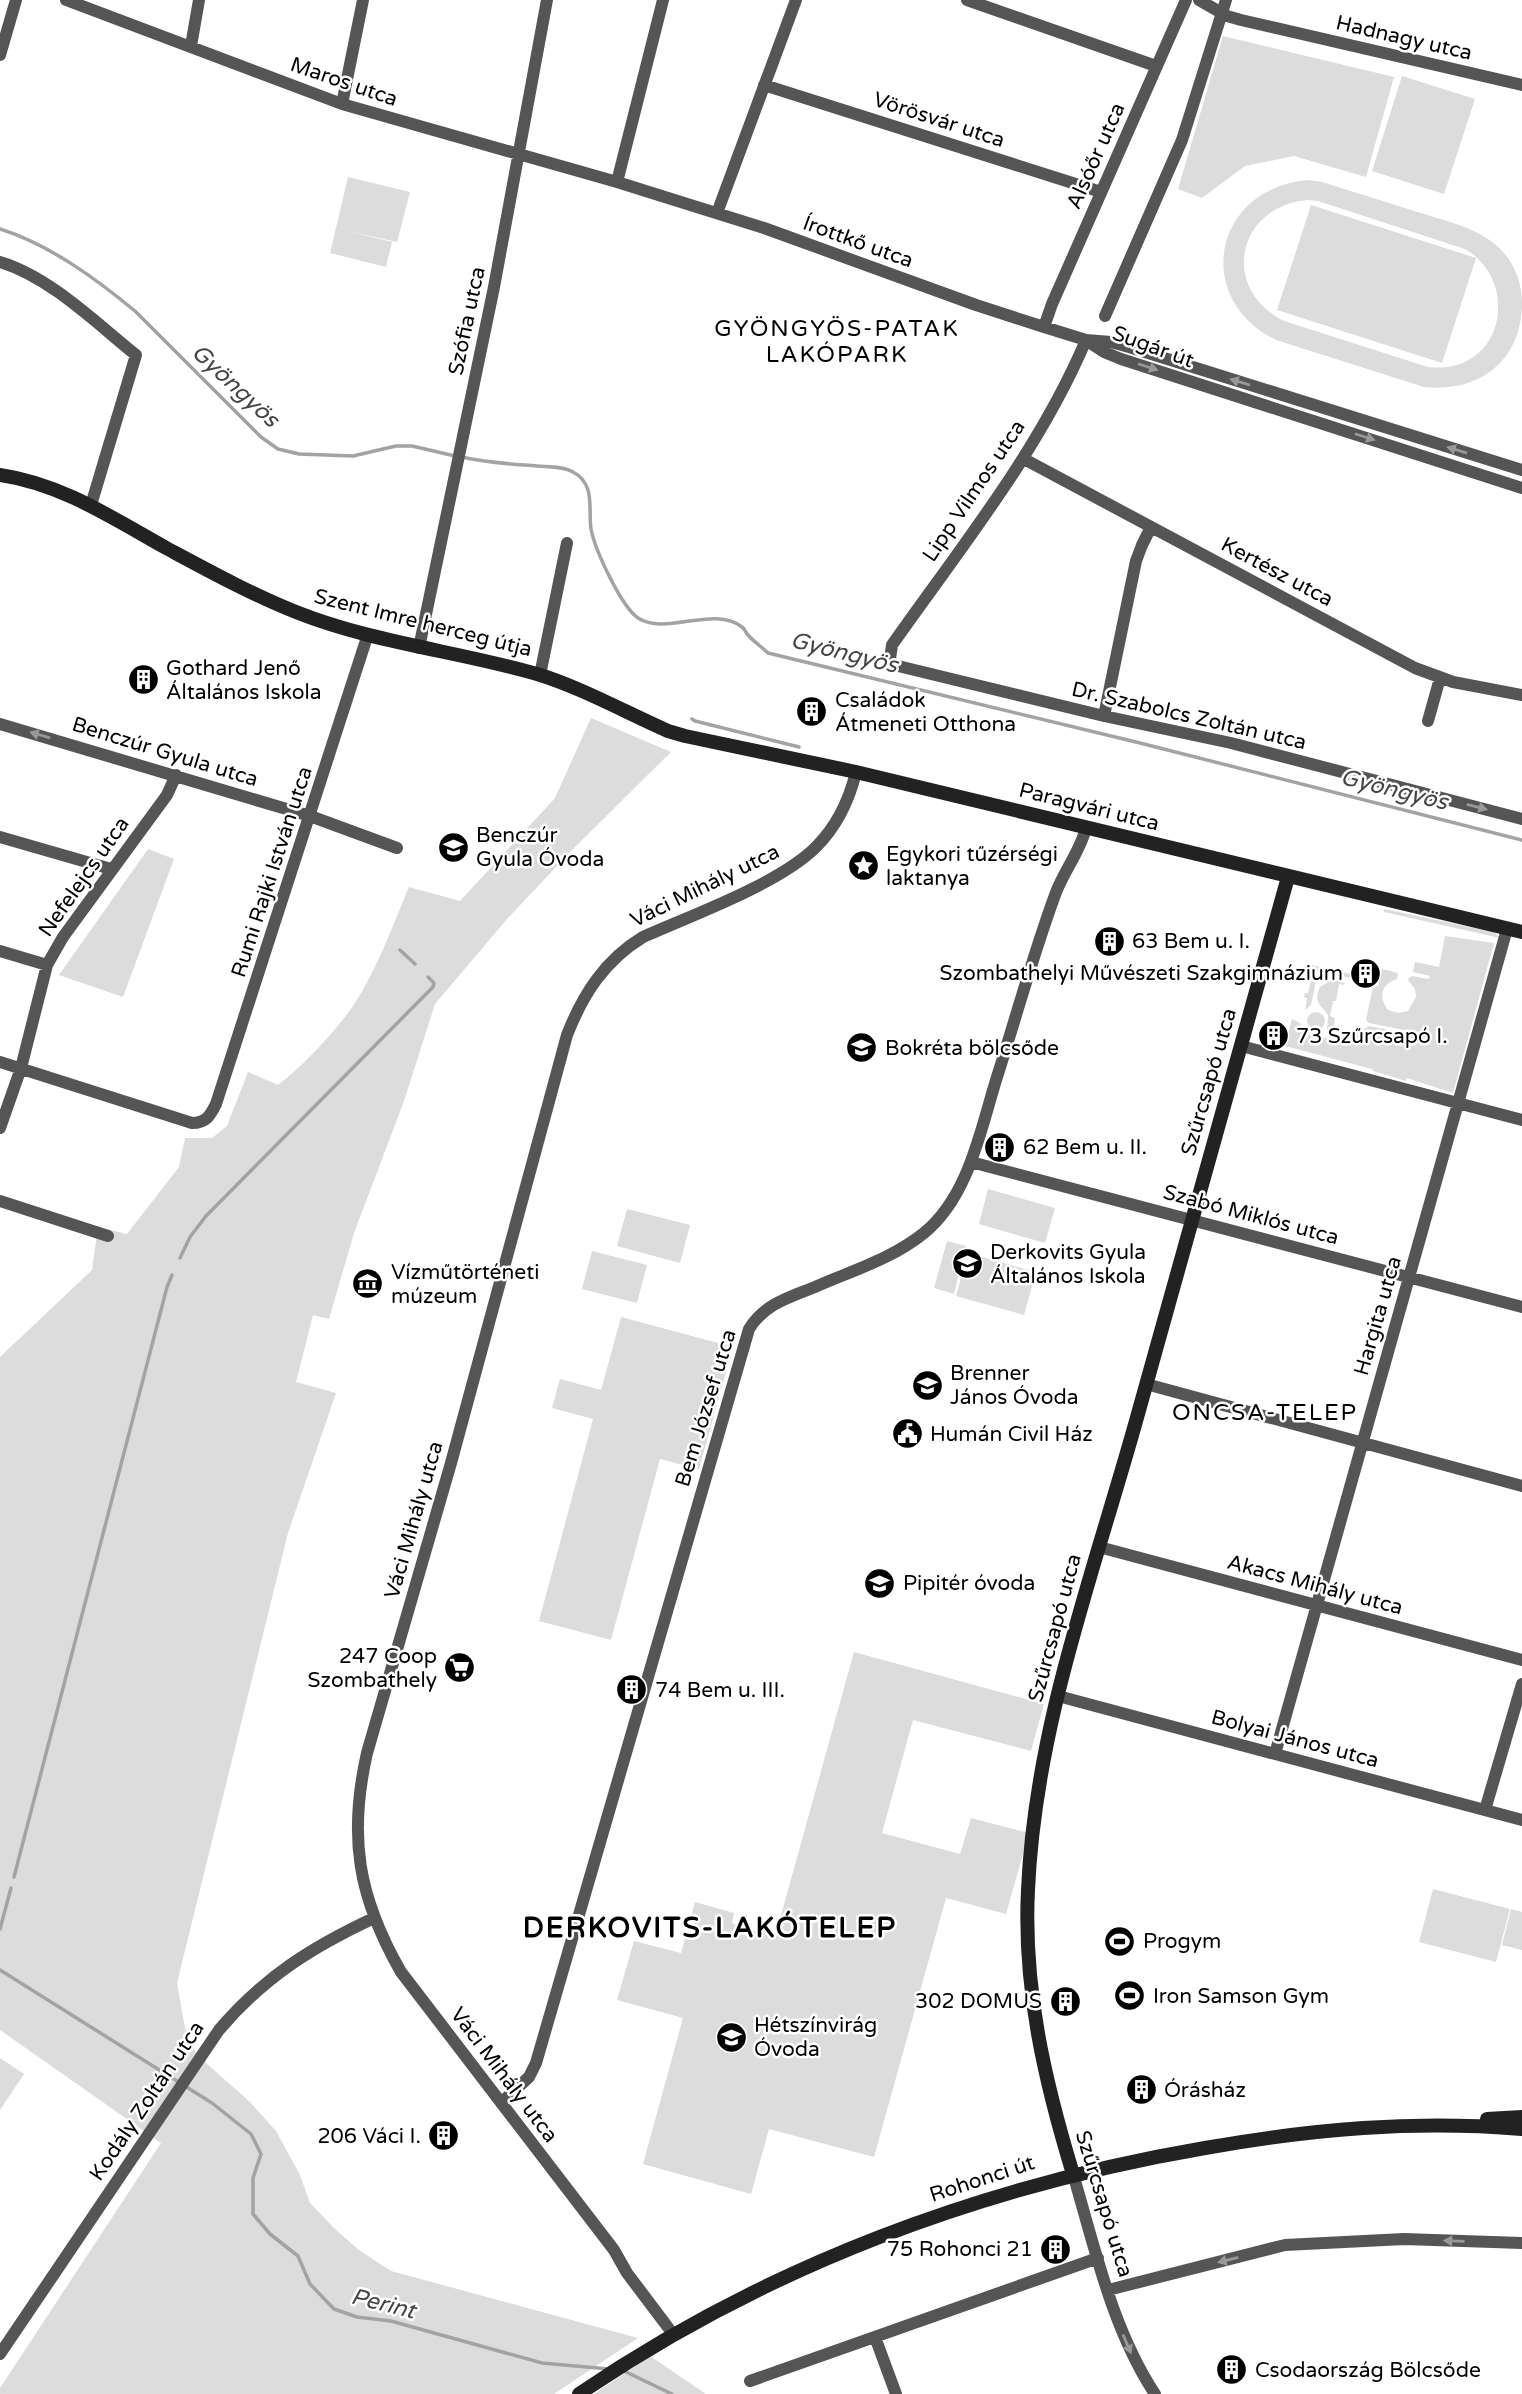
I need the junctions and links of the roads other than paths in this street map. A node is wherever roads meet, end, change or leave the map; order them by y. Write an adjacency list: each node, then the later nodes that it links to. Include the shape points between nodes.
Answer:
1 (16, 0): 14 (street)
2 (66, 0): 13 (street, Maros utca)
3 (200, 0): 13 (street)
4 (363, 0): 18 (street)
5 (547, 0): 19 (street, Szófia utca)
6 (663, 0): 20 (street)
7 (796, 0): 16 (street)
8 (967, 0): 15 (street)
9 (1186, 0): 15 (street, Alsóőr utca)
10 (1199, 0): 12 (street, Hadnagy utca)
11 (1226, 0): 12 (street)
12 (1222, 13): 17 (street, Hadnagy utca); 24 (street, via 1182,141)
13 (191, 46): 18 (street, Maros utca)
14 (0, 54)
15 (1156, 65): 21 (street, Alsóőr utca)
16 (764, 85): 21 (street, Vörösvár utca); 22 (street)
17 (1522, 85)
18 (342, 104): 19 (street, Maros utca)
19 (520, 155): 20 (street, Maros utca); 35 (street, Szófia utca)
20 (617, 182): 22 (street, Írottkő utca)
21 (1101, 192): 25 (street, Alsóőr utca)
22 (717, 213): 25 (street, Írottkő utca)
23 (0, 262): 31 (street, via 21,269 73,304 136,355)
24 (1105, 316)
25 (1044, 327): 26 (street, Írottkő utca)
26 (1086, 340): 27 (street, Lipp Vilmos utca); 28 (street, Sugár út, one-way to 26, via 1129,347); 30 (street, Sugár út, one-way to 30, via 1121,359)
27 (1024, 458): 32 (street, Kertész utca); 36 (street, Lipp Vilmos utca, via 892,645)
28 (1522, 470)
29 (0, 475): 31 (street, Szent Imre herceg útja, via 45,485)
30 (1522, 488)
31 (91, 505): 34 (street, Szent Imre herceg útja, via 292,611)
32 (1151, 527): 38 (street, Kertész utca); 40 (street, via 1136,561)
33 (567, 543): 37 (street)
34 (368, 634): 35 (street, Szent Imre herceg útja); 46 (street, Rumi Rajki István utca)
35 (419, 648): 37 (street, Szent Imre herceg útja)
36 (890, 660): 40 (street, Dr. Szabolcs Zoltán utca, via 901,667)
37 (540, 675): 42 (street, Szent Imre herceg útja)
38 (1440, 678): 39 (street, Kertész utca); 41 (street)
39 (1522, 695)
40 (1104, 716): 47 (street, Dr. Szabolcs Zoltán utca, one-way to 47, via 1231,743)
41 (1428, 721)
42 (648, 722): 44 (street, Paragvári utca, via 685,736)
43 (0, 724): 45 (street, Benczúr Gyula utca, one-way to 43)
44 (856, 772): 48 (street, Paragvári utca); 80 (street, Váci Mihály utca, via 841,814 814,850 753,888 630,945 594,981 574,1017 363,1774 356,1827)
45 (176, 775): 46 (street, Benczúr Gyula utca); 51 (street, Nefelejcs utca, via 167,795)
46 (310, 816): 50 (street, Benczúr Gyula utca); 59 (street, Rumi Rajki István utca, via 216,1104 207,1119 192,1123)
47 (1522, 819)
48 (1086, 828): 52 (street, Paragvári utca); 63 (street, Bem József utca, via 1055,895)
49 (0, 837): 51 (street)
50 (397, 848)
51 (111, 869): 56 (street, Nefelejcs utca)
52 (1289, 877): 53 (street, Paragvári utca); 57 (street, Szűrcsapó utca)
53 (1507, 929): 54 (street, Paragvári utca); 60 (street, Hargita utca)
54 (1522, 932)
55 (0, 951): 56 (street)
56 (47, 965): 59 (street, Nefelejcs utca)
57 (1241, 1046): 60 (street); 65 (street, Szűrcsapó utca)
58 (0, 1062): 59 (street)
59 (21, 1068): 62 (street, Nefelejcs utca)
60 (1458, 1103): 61 (street); 67 (street, Hargita utca)
61 (1522, 1120)
62 (0, 1128)
63 (971, 1162): 65 (street, Szabó Miklós utca); 81 (street, Bem József utca, via 944,1211 921,1235 886,1257 776,1303 749,1329 536,2063 529,2077)
64 (0, 1201): 66 (street)
65 (1192, 1220): 67 (street, Szabó Miklós utca); 69 (street, Szűrcsapó utca)
66 (108, 1236)
67 (1409, 1277): 68 (street, Szabó Miklós utca); 70 (street, Hargita utca)
68 (1522, 1307)
69 (1146, 1384): 70 (street); 72 (street, Szűrcsapó utca)
70 (1362, 1443): 71 (street); 73 (street, Hargita utca)
71 (1522, 1486)
72 (1099, 1547): 73 (street, Akacs Mihály utca); 76 (street, Szűrcsapó utca)
73 (1316, 1605): 74 (street, Akacs Mihály utca); 77 (street, Hargita utca)
74 (1522, 1660)
75 (1522, 1684): 78 (street)
76 (1058, 1696): 77 (street, Bolyai János utca); 85 (street, Szűrcsapó utca, via 1035,1812 1027,1892 1039,2045)
77 (1275, 1754): 78 (street, Bolyai János utca)
78 (1485, 1810): 79 (street, Bolyai János utca)
79 (1522, 1820)
80 (374, 1918): 81 (street, Váci Mihály utca, via 401,1972); 91 (street, Kodály Zoltán utca, via 310,1951 259,1988 219,2030)
81 (501, 2103): 89 (street, Váci Mihály utca)
82 (1522, 2117): 83 (street, Rohonci út)
83 (1437, 2124): 84 (street, Rohonci út); 85 (street, Rohonci út, via 1246,2140)
84 (1522, 2129)
85 (1073, 2174): 87 (street, Szűrcsapó utca); 89 (street, Rohonci út, via 849,2248)
86 (1522, 2243): 88 (street, one-way to 88, via 1404,2239 1285,2245)
87 (1098, 2258): 88 (street, Szűrcsapó utca); 90 (street)
88 (1108, 2290): 95 (street, Szűrcsapó utca, one-way to 95, via 1133,2357)
89 (673, 2334): 93 (street, Rohonci út)
90 (875, 2337): 92 (street); 94 (street)
91 (0, 2354)
92 (750, 2381)
93 (580, 2393)
94 (896, 2394)
95 (1155, 2394)

